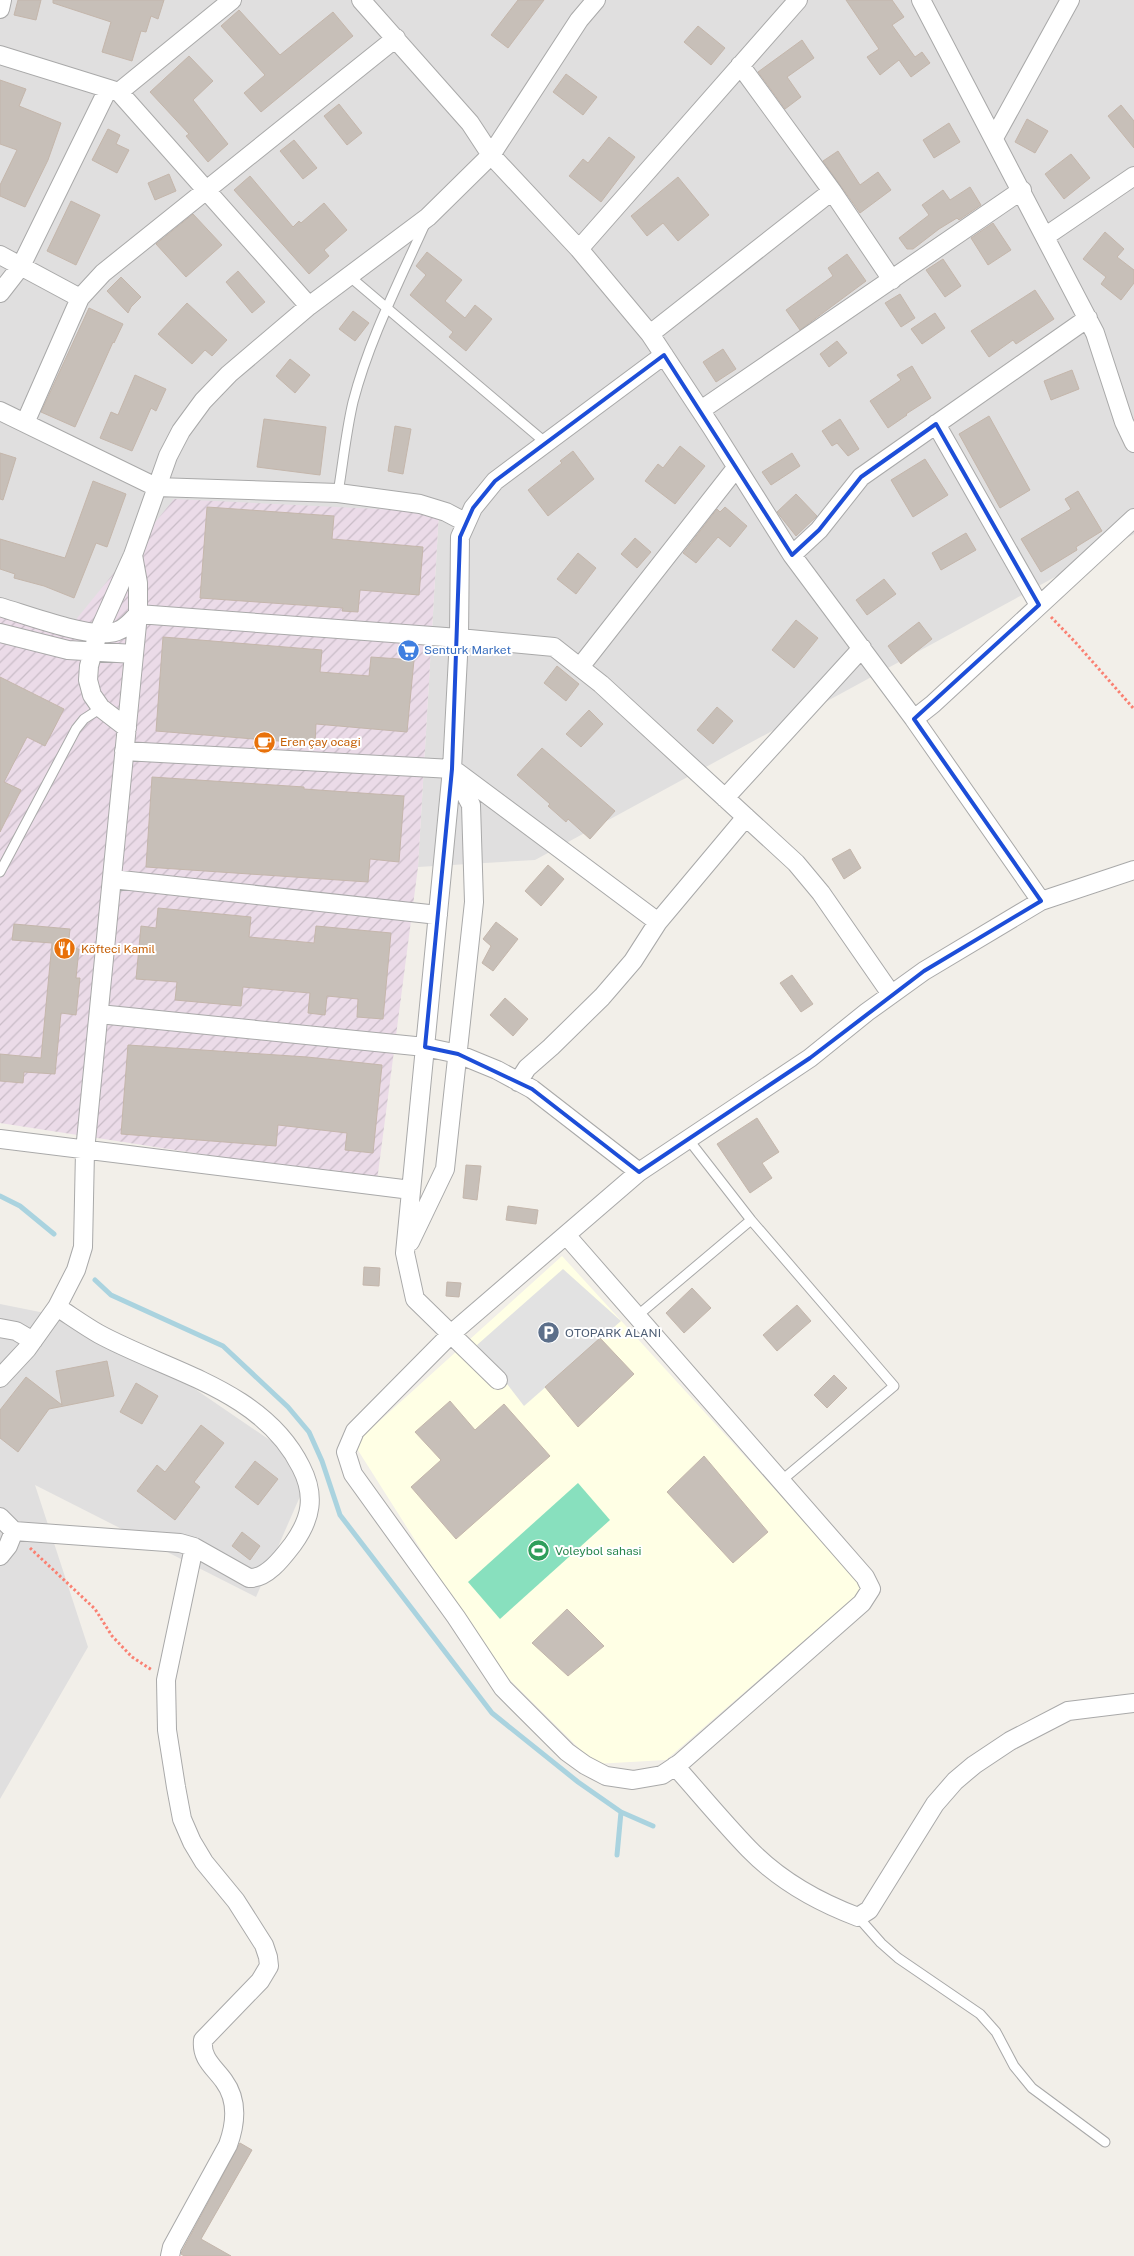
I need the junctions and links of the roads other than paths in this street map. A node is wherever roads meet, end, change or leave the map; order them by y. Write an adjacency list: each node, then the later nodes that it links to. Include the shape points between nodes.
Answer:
1 (2, 0): 8 (street)
2 (232, 0): 12 (street)
3 (596, 0): 14 (street, via 579,20)
4 (798, 0): 11 (street)
5 (922, 0): 13 (street)
6 (1070, 0): 13 (street)
7 (363, 1): 9 (street)
8 (0, 9)
9 (396, 38): 14 (street, via 470,123); 17 (street)
10 (0, 55): 12 (street)
11 (740, 65): 18 (street); 21 (street)
12 (114, 91): 17 (street); 23 (street)
13 (994, 138): 16 (street)
14 (491, 155): 19 (street); 21 (street)
15 (1130, 185): 20 (street)
16 (1022, 190): 20 (street); 25 (street)
17 (206, 191): 27 (street, via 103,274); 28 (street)
18 (832, 191): 25 (street); 31 (street)
19 (428, 217): 24 (street); 29 (lane)
20 (1046, 236): 30 (street)
21 (579, 249): 31 (street)
22 (0, 255): 23 (street)
23 (21, 266): 26 (street); 27 (street)
24 (349, 276): 28 (street); 29 (lane)
25 (892, 280): 34 (street)
26 (0, 293)
27 (80, 298): 35 (street)
28 (309, 306): 40 (street, via 202,401 181,431)
29 (386, 309): 38 (lane); 41 (lane, via 353,404)
30 (1088, 318): 36 (street); 37 (street)
31 (650, 334): 32 (street)
32 (664, 355): 34 (street); 38 (street)
33 (0, 410): 35 (street)
34 (701, 410): 39 (street)
35 (25, 423): 40 (street)
36 (936, 424): 45 (street, via 861,477 819,530); 46 (street)
37 (1134, 443)
38 (546, 444): 43 (street, via 495,481 482,494)
39 (736, 468): 45 (street); 55 (street)
40 (156, 487): 41 (street); 44 (street)
41 (338, 493): 43 (street, via 420,504)
42 (1134, 518): 46 (street)
43 (465, 522): 51 (street, via 460,537)
44 (133, 555): 48 (street, via 138,583); 49 (street)
45 (792, 555): 52 (street)
46 (1039, 605): 57 (street)
47 (0, 607): 49 (street, via 60,625)
48 (138, 614): 49 (street, via 119,631); 51 (street); 54 (street)
49 (98, 632): 53 (street)
50 (0, 633): 53 (street, via 68,650)
51 (459, 638): 55 (street, via 554,647); 60 (street)
52 (862, 648): 57 (street); 61 (street)
53 (92, 652): 54 (street); 56 (street, via 88,680 92,695)
54 (134, 654): 58 (street)
55 (580, 667): 61 (street)
56 (101, 708): 58 (street); 64 (lane, via 84,719 76,729)
57 (914, 719): 66 (street)
58 (126, 728): 59 (street)
59 (124, 751): 60 (street); 65 (street)
60 (452, 769): 67 (street); 68 (street); 72 (street, via 471,805 474,902)
61 (725, 798): 62 (street)
62 (746, 817): 68 (street); 69 (street, via 796,863 821,893)
63 (1134, 870): 66 (street)
64 (0, 872)
65 (112, 879): 67 (street); 70 (street)
66 (1041, 902): 69 (street, via 924,970)
67 (438, 915): 71 (street)
68 (658, 922): 73 (street, via 633,961 602,997 527,1068)
69 (891, 994): 75 (street, via 810,1058)
70 (99, 1014): 71 (street); 76 (street)
71 (425, 1047): 72 (street); 78 (street)
72 (458, 1054): 73 (street); 81 (street, via 446,1169)
73 (518, 1082): 77 (street, via 532,1089)
74 (0, 1139): 76 (street)
75 (688, 1139): 77 (street); 79 (lane)
76 (86, 1151): 78 (street); 82 (street, via 84,1247)
77 (639, 1172): 80 (street)
78 (410, 1190): 81 (street)
79 (751, 1220): 83 (lane); 89 (lane, via 894,1386)
80 (566, 1235): 83 (street); 85 (street)
81 (404, 1252): 85 (street, via 415,1299)
82 (57, 1308): 86 (street); 92 (street, via 99,1334 227,1394 270,1424 292,1448 305,1473 310,1496 309,1516 302,1532 274,1566 255,1578 249,1578)
83 (637, 1316): 89 (street)
84 (0, 1328): 86 (street, via 16,1331)
85 (452, 1333): 88 (street); 95 (street, via 355,1431 346,1452 353,1474 503,1688 567,1752 606,1776 633,1780 662,1775)
86 (33, 1341): 87 (street)
87 (0, 1378)
88 (498, 1380)
89 (781, 1481): 95 (street, via 865,1577 871,1589 862,1603)
90 (0, 1518): 91 (street)
91 (14, 1531): 92 (street, via 164,1541); 93 (street)
92 (194, 1548): 98 (street, via 166,1680 167,1730 182,1820 204,1862 236,1901 264,1945 268,1966 260,1981 203,2040 202,2051 207,2061 225,2082 232,2097 234,2128 228,2145 172,2246)
93 (0, 1556)
94 (1134, 1703): 96 (street, via 1068,1711 1010,1741 974,1765 935,1804 868,1910)
95 (675, 1766): 96 (street, via 750,1850 784,1879 835,1909)
96 (858, 1917): 97 (lane, via 898,1958 980,2014 996,2032 1014,2066 1032,2088)
97 (1105, 2142)
98 (170, 2256)

